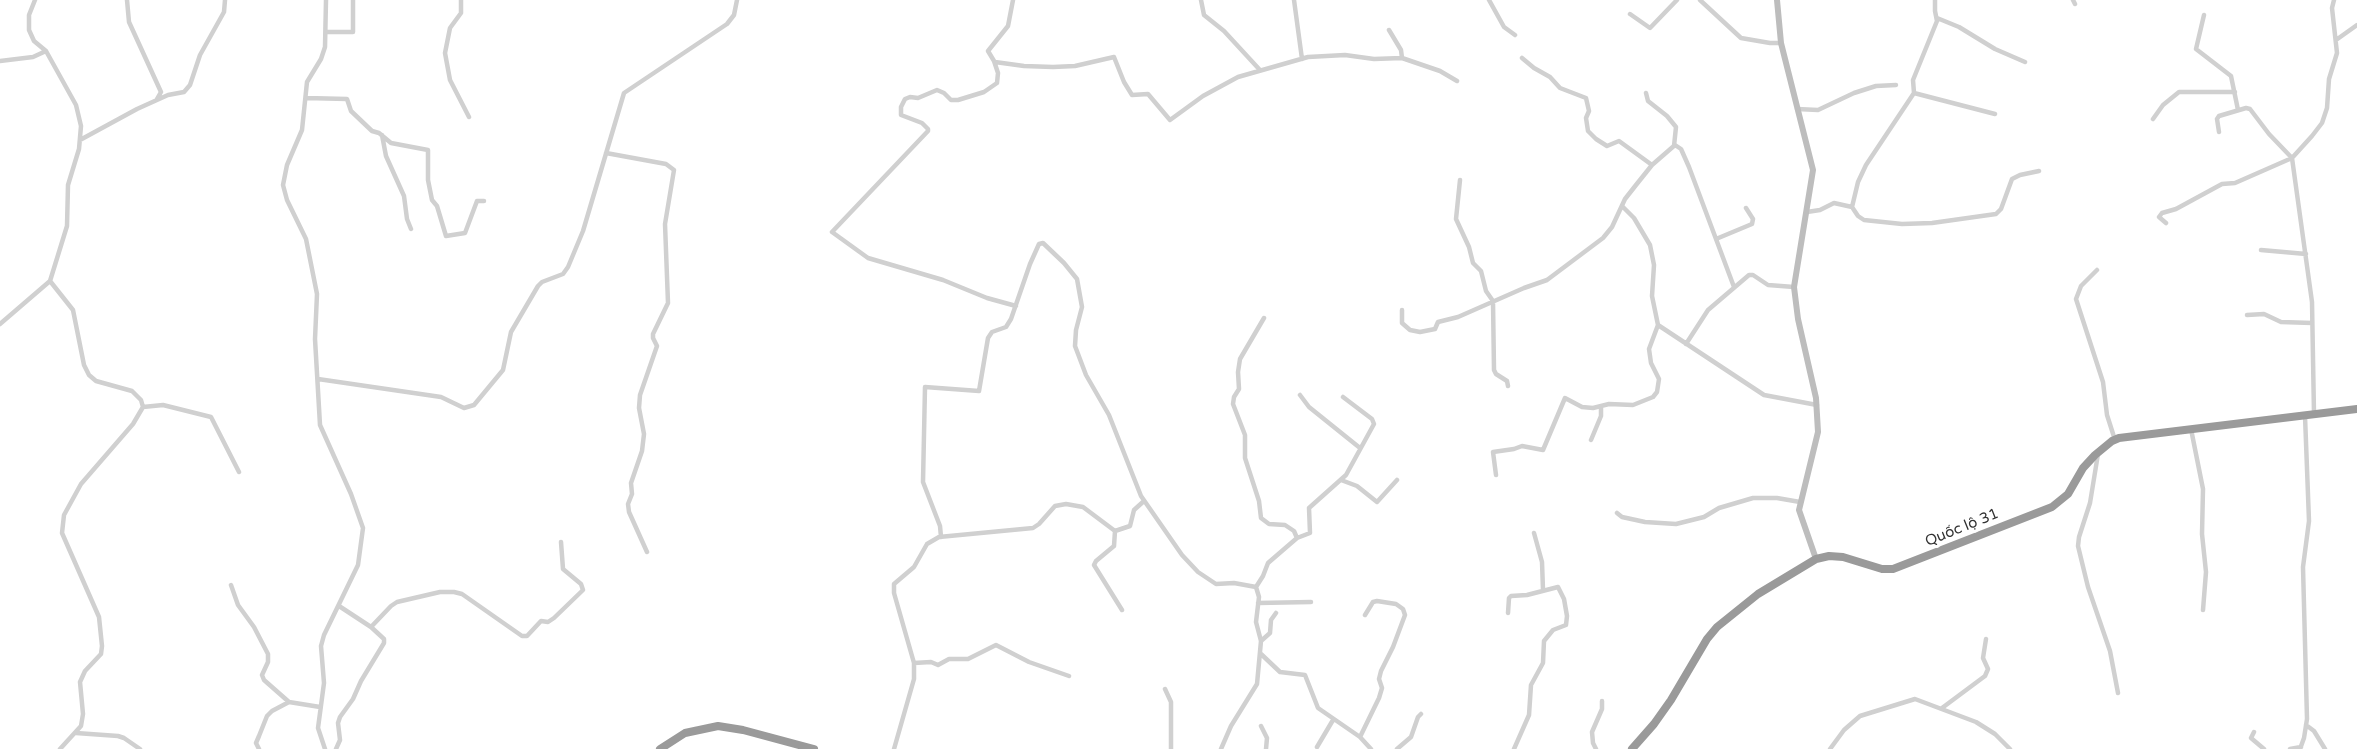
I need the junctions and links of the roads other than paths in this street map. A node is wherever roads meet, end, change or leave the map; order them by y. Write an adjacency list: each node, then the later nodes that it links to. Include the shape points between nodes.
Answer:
1 (35, 0): 26 (street, via 27,23 31,36)
2 (127, 0): 40 (street, via 130,25 161,92)
3 (225, 0): 40 (street, via 224,12 200,55 190,85 184,92)
4 (326, 0): 22 (street)
5 (353, 0): 22 (street, via 352,32)
6 (461, 0): 44 (street, via 461,13 450,28 445,53 450,80)
7 (737, 0): 50 (street, via 727,24 624,93)
8 (1013, 0): 31 (street, via 1008,26 988,49)
9 (1201, 0): 33 (street, via 1207,18)
10 (1294, 0): 29 (street)
11 (1489, 0): 23 (street, via 1504,27)
12 (1677, 0): 17 (street, via 1650,28)
13 (1700, 0): 25 (street, via 1742,38)
14 (1777, 0): 25 (street)
15 (1935, 0): 19 (street)
16 (2334, 0): 24 (street)
17 (1630, 14)
18 (2204, 15): 36 (street, via 2196,49 2231,76)
19 (1937, 18): 32 (street); 38 (street, via 1912,83)
20 (2357, 25): 24 (street)
21 (1389, 30): 27 (street)
22 (326, 32): 39 (street, via 323,55 307,84)
23 (1515, 35)
24 (2336, 40): 51 (street, via 2325,115)
25 (1781, 43): 41 (street)
26 (46, 51): 30 (street); 48 (street, via 78,112)
27 (1402, 58): 29 (street, via 1345,55); 34 (street)
28 (1522, 58): 52 (street, via 1546,73 1560,88 1586,98 1588,131 1596,140 1607,146 1618,141)
29 (1302, 59): 33 (street)
30 (0, 62)
31 (995, 62): 33 (street, via 1053,67 1114,57 1132,95 1148,94 1170,120 1224,84); 70 (street, via 997,83 984,92 954,101 937,90 905,99 901,116 922,123 928,131 832,232 868,258)
32 (2025, 62)
33 (1259, 69)
34 (1457, 81)
35 (1896, 85): 41 (street, via 1854,93 1818,110)
36 (2235, 92): 42 (street); 45 (street, via 2179,92)
37 (1646, 93): 49 (street, via 1648,101 1676,127)
38 (1914, 93): 43 (street); 57 (street, via 1866,165)
39 (306, 99): 47 (street, via 347,99 351,111); 78 (street, via 302,130 283,185 306,239 317,294)
40 (155, 102): 48 (street)
41 (1797, 109): 59 (street, via 1814,170)
42 (2238, 110): 46 (street, via 2217,117); 51 (street, via 2252,110)
43 (1995, 114)
44 (469, 117)
45 (2153, 119)
46 (2219, 132)
47 (382, 135): 55 (street, via 393,144 428,150 432,200 446,236 465,233 476,202); 61 (street, via 404,196)
48 (80, 140): 66 (street, via 68,185 67,226)
49 (1674, 146): 52 (street); 62 (street, via 1681,149)
50 (606, 153): 78 (street, via 568,267 563,274 538,286 511,332 503,370 474,405 464,408 441,397); 104 (street, via 666,164 674,170 665,224 668,303 653,334 657,348 640,395 644,434 628,504)
51 (2292, 158): 60 (street, via 2235,183 2222,184 2162,213 2159,218); 64 (street)
52 (1652, 165): 56 (street)
53 (2039, 171): 57 (street, via 2012,179 1996,214 1932,223 1886,224 1861,218)
54 (1460, 180): 69 (street, via 1456,219 1473,264 1481,271 1485,291)
55 (484, 201)
56 (1622, 206): 69 (street, via 1603,237 1559,271); 76 (street, via 1650,245 1654,265 1652,296)
57 (1852, 207): 59 (street, via 1832,203)
58 (1746, 208): 62 (street, via 1752,224)
59 (1807, 212): 68 (street)
60 (2166, 223)
61 (411, 229)
62 (1716, 239): 67 (street)
63 (2261, 250): 64 (street)
64 (2306, 254): 74 (street)
65 (2097, 270): 89 (street, via 2081,286 2076,299 2103,382)
66 (50, 280): 75 (street); 84 (street, via 73,310 89,375 96,381 132,391)
67 (1734, 287): 68 (street, via 1752,274 1767,285); 77 (street, via 1708,310)
68 (1794, 287): 82 (street)
69 (1493, 301): 71 (street, via 1438,322 1435,329 1420,332 1403,324); 79 (street, via 1494,370)
70 (1016, 306): 96 (street, via 1037,247 1046,244 1077,279 1082,304 1075,336 1077,351); 101 (street, via 1008,325 988,338 979,391 925,387 923,482)
71 (1402, 310)
72 (2247, 315): 74 (street, via 2264,314 2281,322)
73 (1264, 318): 102 (street, via 1240,359 1239,389 1233,404 1244,432 1245,458 1261,518 1266,523 1285,525)
74 (2312, 323): 86 (street)
75 (0, 324)
76 (1658, 326): 77 (street); 83 (street, via 1649,352 1659,376 1657,392 1636,404)
77 (1686, 344): 82 (street, via 1764,394)
78 (318, 379): 111 (street, via 321,431 363,528 358,565)
79 (1509, 386)
80 (1300, 395): 90 (street, via 1309,407)
81 (1343, 397): 90 (street, via 1374,421)
82 (1816, 405): 97 (street, via 1818,432)
83 (1601, 406): 88 (street); 93 (street, via 1585,407 1564,399 1543,450 1522,446 1493,452)
84 (142, 407): 92 (street, via 164,405 211,417); 134 (street, via 133,424 81,484 62,523 62,533 99,617 102,637 100,654 80,682 82,721)
85 (2357, 409): 86 (highway, Quốc lộ 31)
86 (2310, 415): 87 (highway, Quốc lộ 31); 131 (street, via 2303,567)
87 (2191, 429): 89 (highway, Quốc lộ 31); 113 (street, via 2203,489)
88 (1591, 440)
89 (2115, 440): 91 (highway, Quốc lộ 31)
90 (1360, 448): 94 (street)
91 (2098, 452): 105 (highway, Quốc lộ 31, via 2058,503 1939,552 1887,570 1843,557); 124 (street, via 2078,546 2110,651)
92 (239, 472)
93 (1496, 475)
94 (1341, 480): 95 (street, via 1357,486 1377,502); 102 (street, via 1310,506 1310,533)
95 (1397, 480)
96 (1144, 501): 99 (street, via 1134,510 1130,526); 107 (street, via 1198,572 1216,584)
97 (1800, 502): 98 (street, via 1753,498 1676,524 1622,517); 105 (street, via 1799,514)
98 (1617, 513)
99 (1115, 531): 101 (street, via 1083,507 1066,504 1055,506 1033,528); 112 (street, via 1113,548 1094,566)
100 (1534, 533): 108 (street, via 1542,562)
101 (941, 537): 121 (street, via 927,544 914,567 894,584)
102 (1297, 538): 107 (street, via 1268,563)
103 (561, 542): 117 (street, via 563,569 583,590 554,618 541,621 527,636 498,621 462,594 447,591 398,602)
104 (647, 552)
105 (1816, 559): 153 (highway, Quốc lộ 31, via 1758,594 1717,627 1671,700)
106 (231, 585): 126 (street, via 238,605 268,654 264,680)
107 (1256, 587): 110 (street)
108 (1543, 590): 115 (street, via 1510,597); 151 (street, via 1560,587 1567,624 1553,630 1544,640 1543,663 1531,685 1529,715)
109 (1311, 602): 110 (street)
110 (1258, 603): 119 (street, via 1256,622)
111 (339, 606): 117 (street); 127 (street, via 321,646 324,683)
112 (1122, 610)
113 (2203, 610)
114 (1276, 613): 119 (street, via 1270,633)
115 (1508, 613)
116 (1365, 615): 135 (street, via 1377,601 1396,604 1405,615 1381,671 1379,698)
117 (371, 627): 142 (street, via 384,643 340,717)
118 (1986, 639): 128 (street, via 1985,676)
119 (1261, 641): 120 (street)
120 (1260, 654): 130 (street, via 1280,672 1305,675 1316,706); 147 (street, via 1257,684)
121 (914, 663): 122 (street, via 939,665 947,660 968,659 996,645); 145 (street, via 911,691)
122 (1069, 676)
123 (1165, 689): 146 (street, via 1171,702)
124 (2118, 693)
125 (1602, 701): 152 (street, via 1592,732)
126 (289, 702): 127 (street); 140 (street, via 267,717 256,743)
127 (320, 707): 141 (street, via 318,728)
128 (1942, 708): 154 (street, via 1915,699 1863,715 1844,730); 155 (street, via 1982,725)
129 (1421, 714): 150 (street, via 1411,737)
130 (1333, 720): 135 (street); 136 (street)
131 (2306, 725): 137 (street); 158 (street)
132 (1261, 726): 148 (street, via 1267,738)
133 (2254, 732): 156 (street, via 2251,738)
134 (76, 734): 138 (street); 139 (street, via 118,736)
135 (1360, 737): 149 (street)
136 (1317, 747)
137 (2301, 748): 157 (street)
138 (60, 749)
139 (140, 749)
140 (259, 749)
141 (325, 749)
142 (336, 749)
143 (660, 749): 144 (highway, via 685,733 718,726)
144 (814, 749)
145 (894, 749)
146 (1171, 749)
147 (1221, 749)
148 (1266, 749)
149 (1371, 749)
150 (1397, 749)
151 (1514, 749)
152 (1596, 749)
153 (1632, 749)
154 (1830, 749)
155 (2010, 749)
156 (2264, 749)
157 (2290, 749)
158 (2325, 749)

